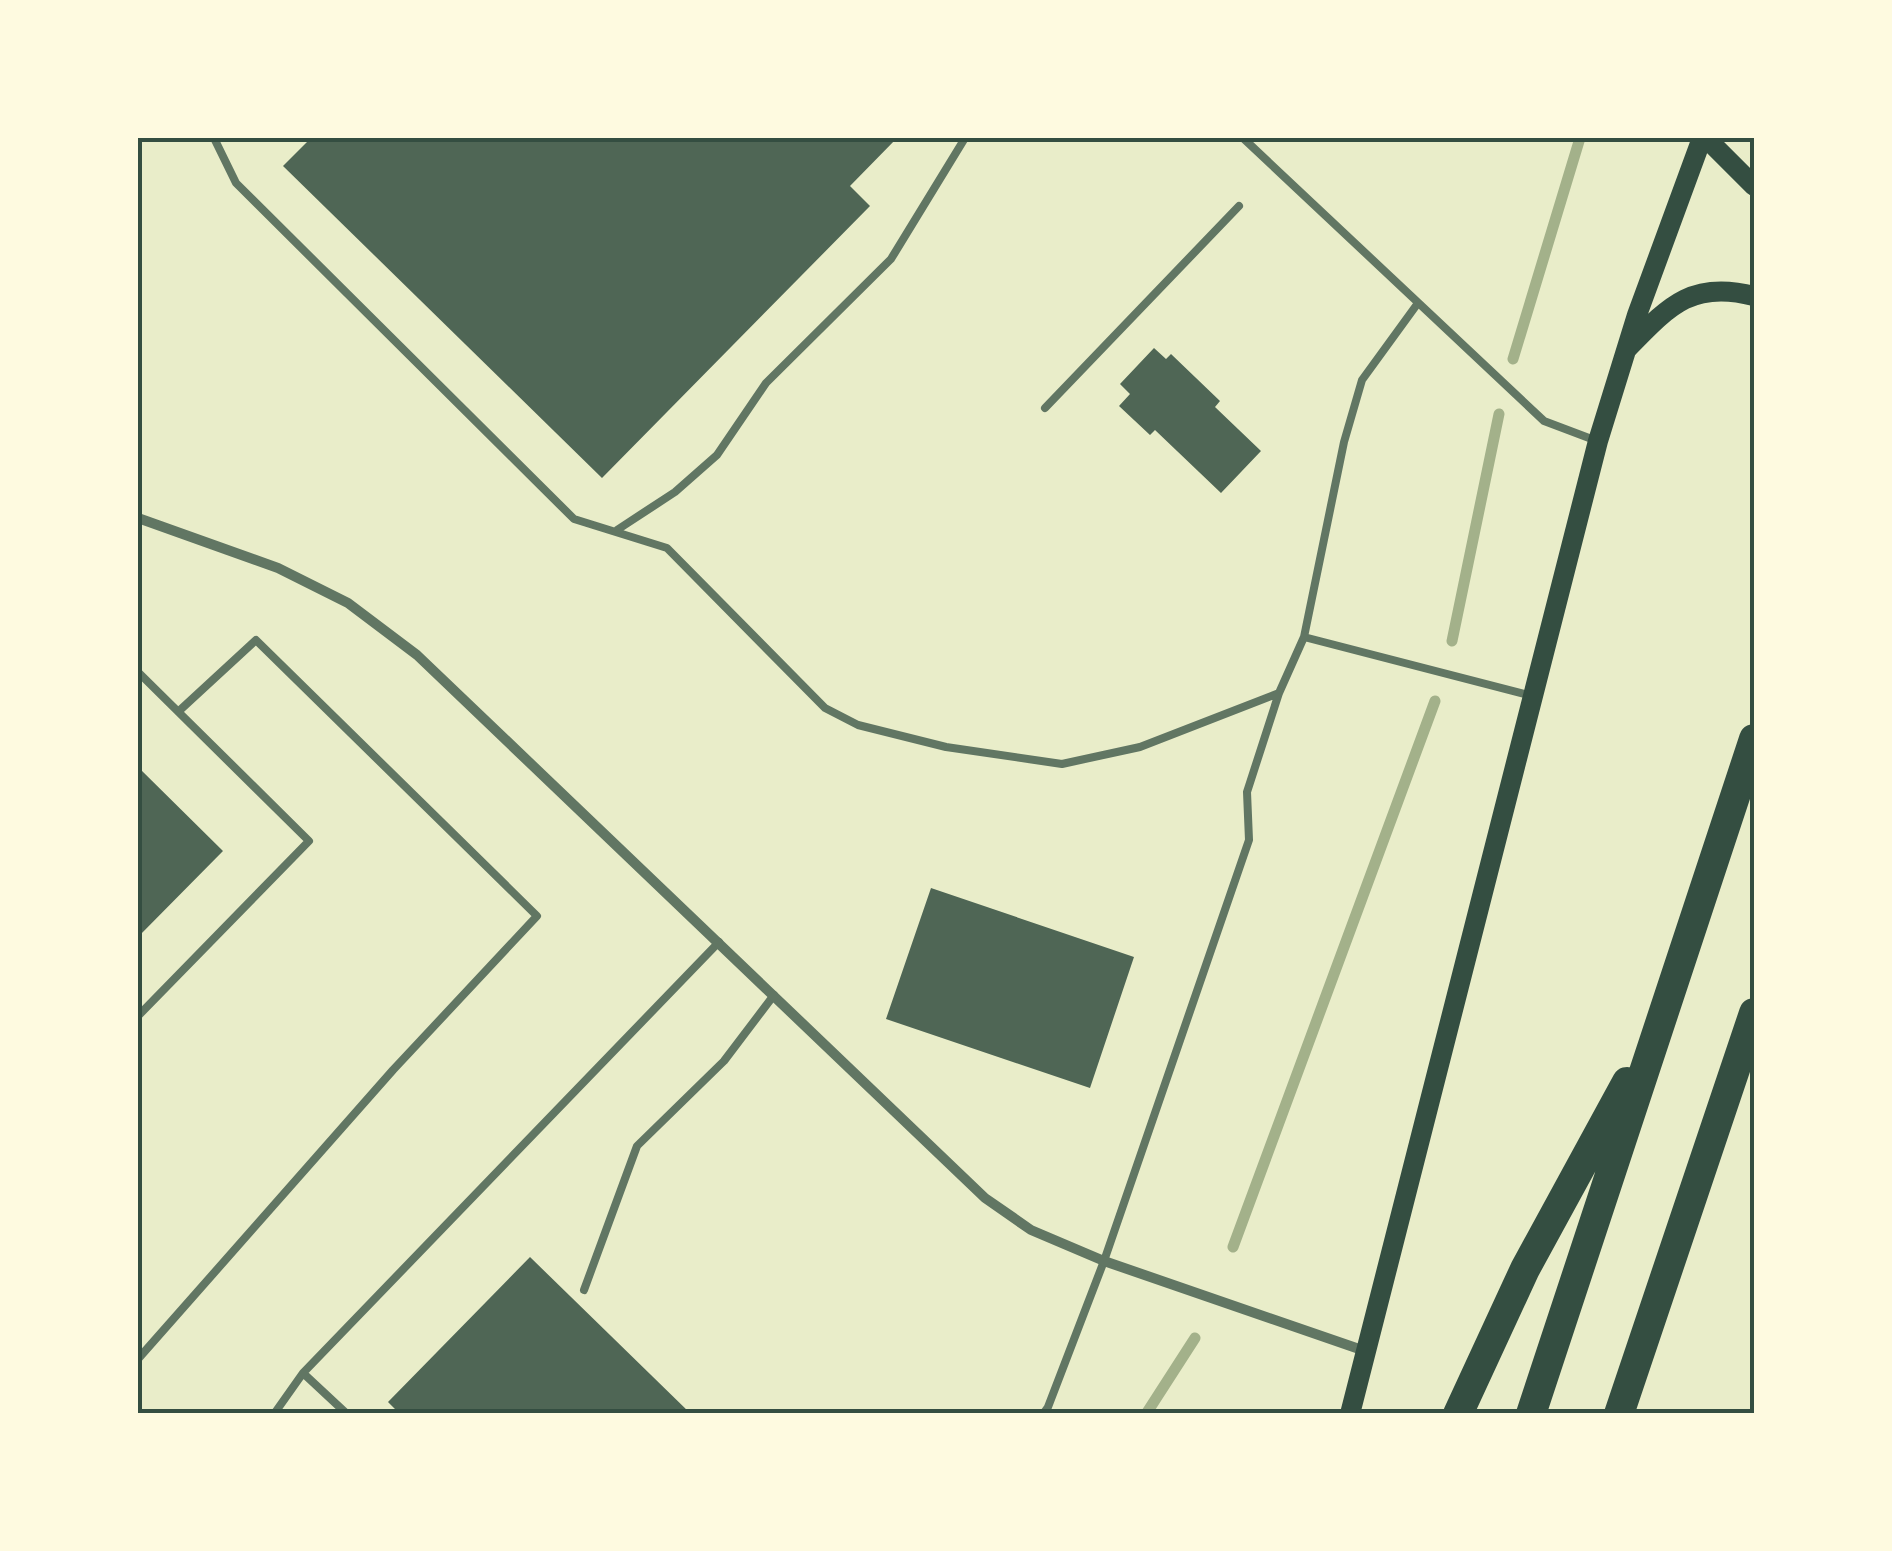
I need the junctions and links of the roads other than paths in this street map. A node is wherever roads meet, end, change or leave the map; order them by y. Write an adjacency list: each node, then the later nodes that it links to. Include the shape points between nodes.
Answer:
1 (214, 138): 13 (lane, via 236,184 574,519)
2 (965, 138): 13 (lane, via 891,259 766,383 717,455)
3 (1243, 138): 8 (lane)
4 (1704, 138): 5 (main road); 9 (main road)
5 (1754, 186)
6 (1240, 206): 10 (lane)
7 (1754, 296): 9 (main road, via 1720,290 1690,296)
8 (1418, 302): 11 (lane, via 1544,421); 14 (lane, via 1362,380)
9 (1625, 350): 11 (main road)
10 (1046, 408)
11 (1598, 442): 17 (main road)
12 (138, 518): 20 (street, via 278,568 348,604 417,654)
13 (617, 530): 16 (lane, via 667,548 826,708 858,725 928,743 1062,764 1140,746)
14 (1304, 636): 16 (lane); 17 (lane)
15 (138, 672): 18 (lane)
16 (1279, 693): 25 (lane, via 1247,792 1249,840)
17 (1532, 696): 27 (main road)
18 (179, 712): 23 (lane, via 309,840); 28 (lane, via 256,640 537,916)
19 (1754, 739): 24 (highway)
20 (719, 942): 21 (street); 29 (lane)
21 (774, 995): 25 (street, via 986,1198 1030,1230); 26 (lane, via 724,1061 637,1146)
22 (1754, 1013): 36 (highway)
23 (138, 1016)
24 (1662, 1017): 34 (highway, via 1525,1268); 35 (highway)
25 (1104, 1260): 27 (street); 32 (lane)
26 (584, 1290)
27 (1366, 1352): 33 (main road)
28 (138, 1359)
29 (303, 1373): 30 (lane); 31 (lane)
30 (274, 1414)
31 (348, 1414)
32 (1043, 1414)
33 (1350, 1414)
34 (1458, 1414)
35 (1530, 1414)
36 (1619, 1414)

